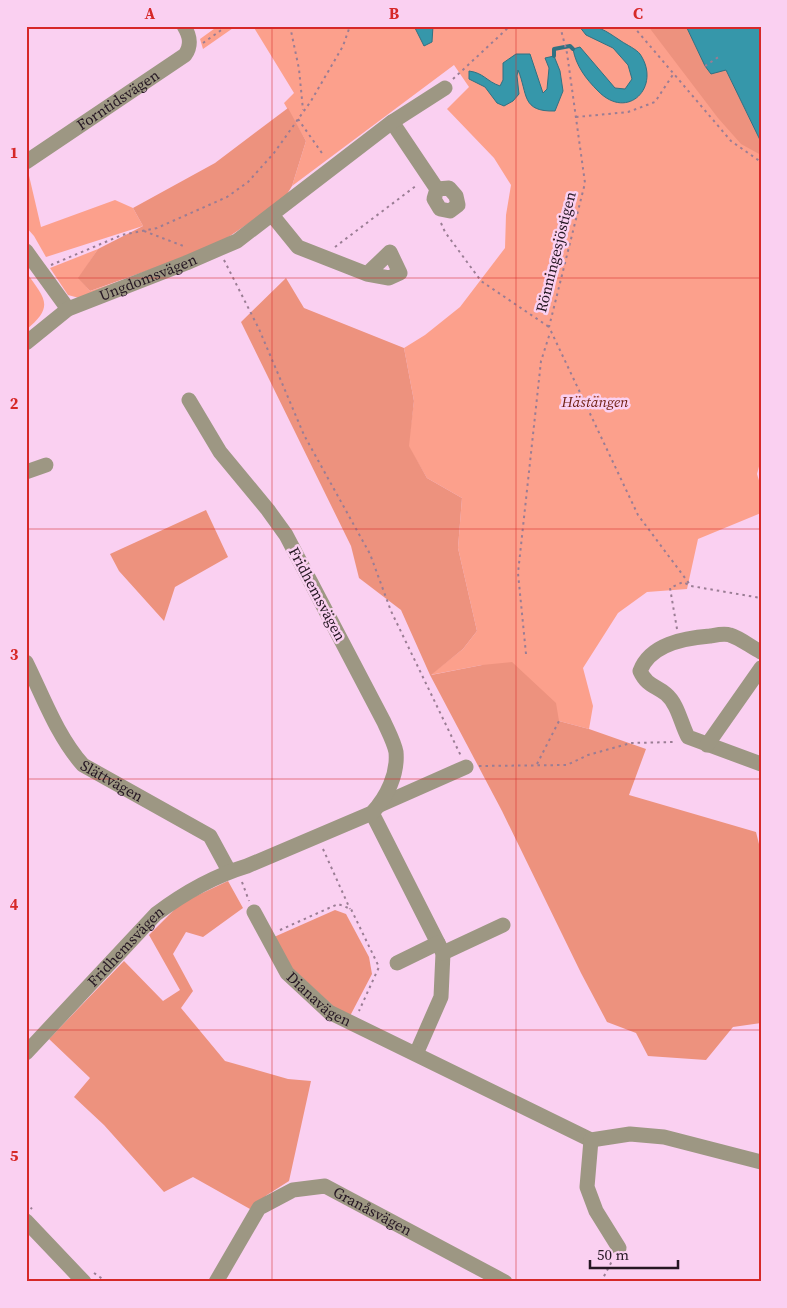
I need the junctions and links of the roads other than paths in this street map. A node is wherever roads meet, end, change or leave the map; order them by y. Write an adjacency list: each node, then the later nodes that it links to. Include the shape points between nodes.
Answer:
1 (184, 26): 4 (street, Forntidsvägen, via 190,40 185,55)
2 (445, 88): 3 (street, Ungdomsvägen)
3 (392, 122): 5 (street, via 433,182 449,188 456,196 458,205 450,211); 6 (street, Ungdomsvägen)
4 (27, 160)
5 (440, 209)
6 (272, 214): 8 (street, via 298,247); 9 (street, Ungdomsvägen, via 219,249)
7 (26, 251): 9 (street)
8 (367, 274)
9 (68, 309): 10 (street, Ungdomsvägen)
10 (26, 343)
11 (189, 400): 20 (street, Fridhemsvägen, via 220,452 286,535 384,722 396,751 394,778)
12 (46, 465): 13 (street)
13 (26, 472)
14 (761, 652): 17 (street, via 728,634 688,638 652,654 644,662 640,671 643,678 666,694 688,737)
15 (26, 662): 21 (street, Slättvägen, via 64,738 83,765 210,836)
16 (761, 668): 17 (street)
17 (707, 745): 18 (street)
18 (760, 762)
19 (466, 767): 20 (street, Fridhemsvägen)
20 (376, 809): 21 (street, Fridhemsvägen); 24 (street)
21 (229, 871): 26 (street, Fridhemsvägen, via 188,891 156,914)
22 (254, 912): 27 (street, Dianavägen, via 286,973 329,1012)
23 (503, 925): 24 (street)
24 (441, 948): 25 (street); 27 (street, via 441,998)
25 (397, 963)
26 (26, 1053)
27 (416, 1054): 28 (street, Dianavägen)
28 (592, 1140): 29 (street, via 630,1134 664,1138); 31 (street, via 587,1187 596,1212)
29 (761, 1162)
30 (26, 1221): 32 (street)
31 (619, 1248)
32 (84, 1282)
33 (216, 1282): 34 (street, Granåsvägen, via 259,1208 293,1190 325,1186)
34 (505, 1282)

